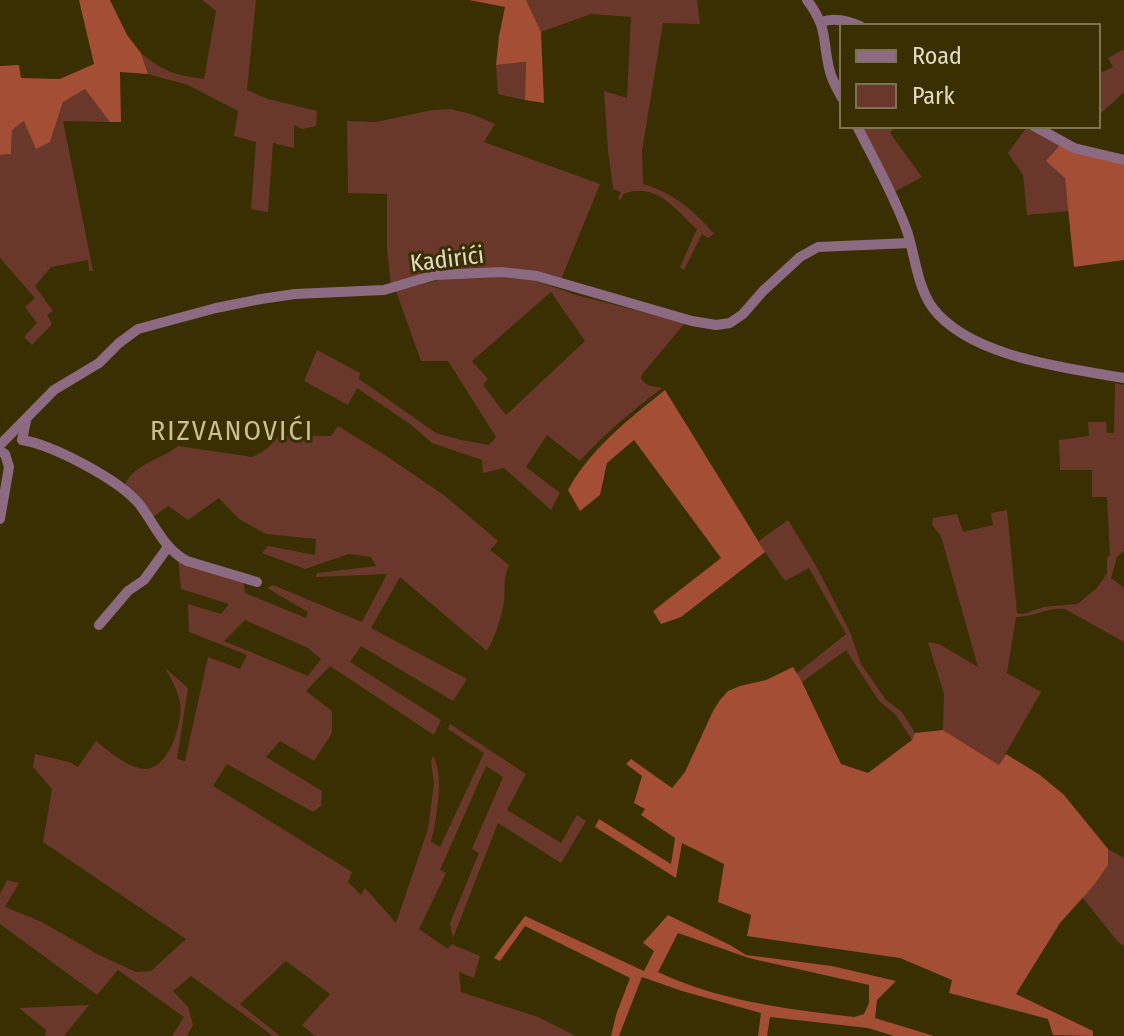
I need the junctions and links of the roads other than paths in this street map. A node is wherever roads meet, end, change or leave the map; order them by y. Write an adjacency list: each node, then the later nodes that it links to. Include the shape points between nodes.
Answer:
1 (807, 0): 2 (street)
2 (821, 22): 3 (street, via 839,19); 4 (street, via 828,66)
3 (854, 24)
4 (840, 93)
5 (858, 128): 8 (street)
6 (1038, 128): 7 (street, via 1074,148)
7 (1124, 160)
8 (910, 243): 9 (street, via 930,304 964,333 1016,357); 10 (street, Kadirići, via 827,245 809,251 737,319 716,325 537,276 502,272 435,275 384,290 261,299 138,329 99,363 54,390)
9 (1124, 378)
10 (28, 416): 11 (street); 12 (street, Kadirići)
11 (22, 440): 12 (street); 14 (street, via 67,455 126,491)
12 (0, 449): 13 (street, via 9,467)
13 (0, 519)
14 (168, 547): 15 (street, via 187,561); 16 (street)
15 (257, 582)
16 (99, 625)

